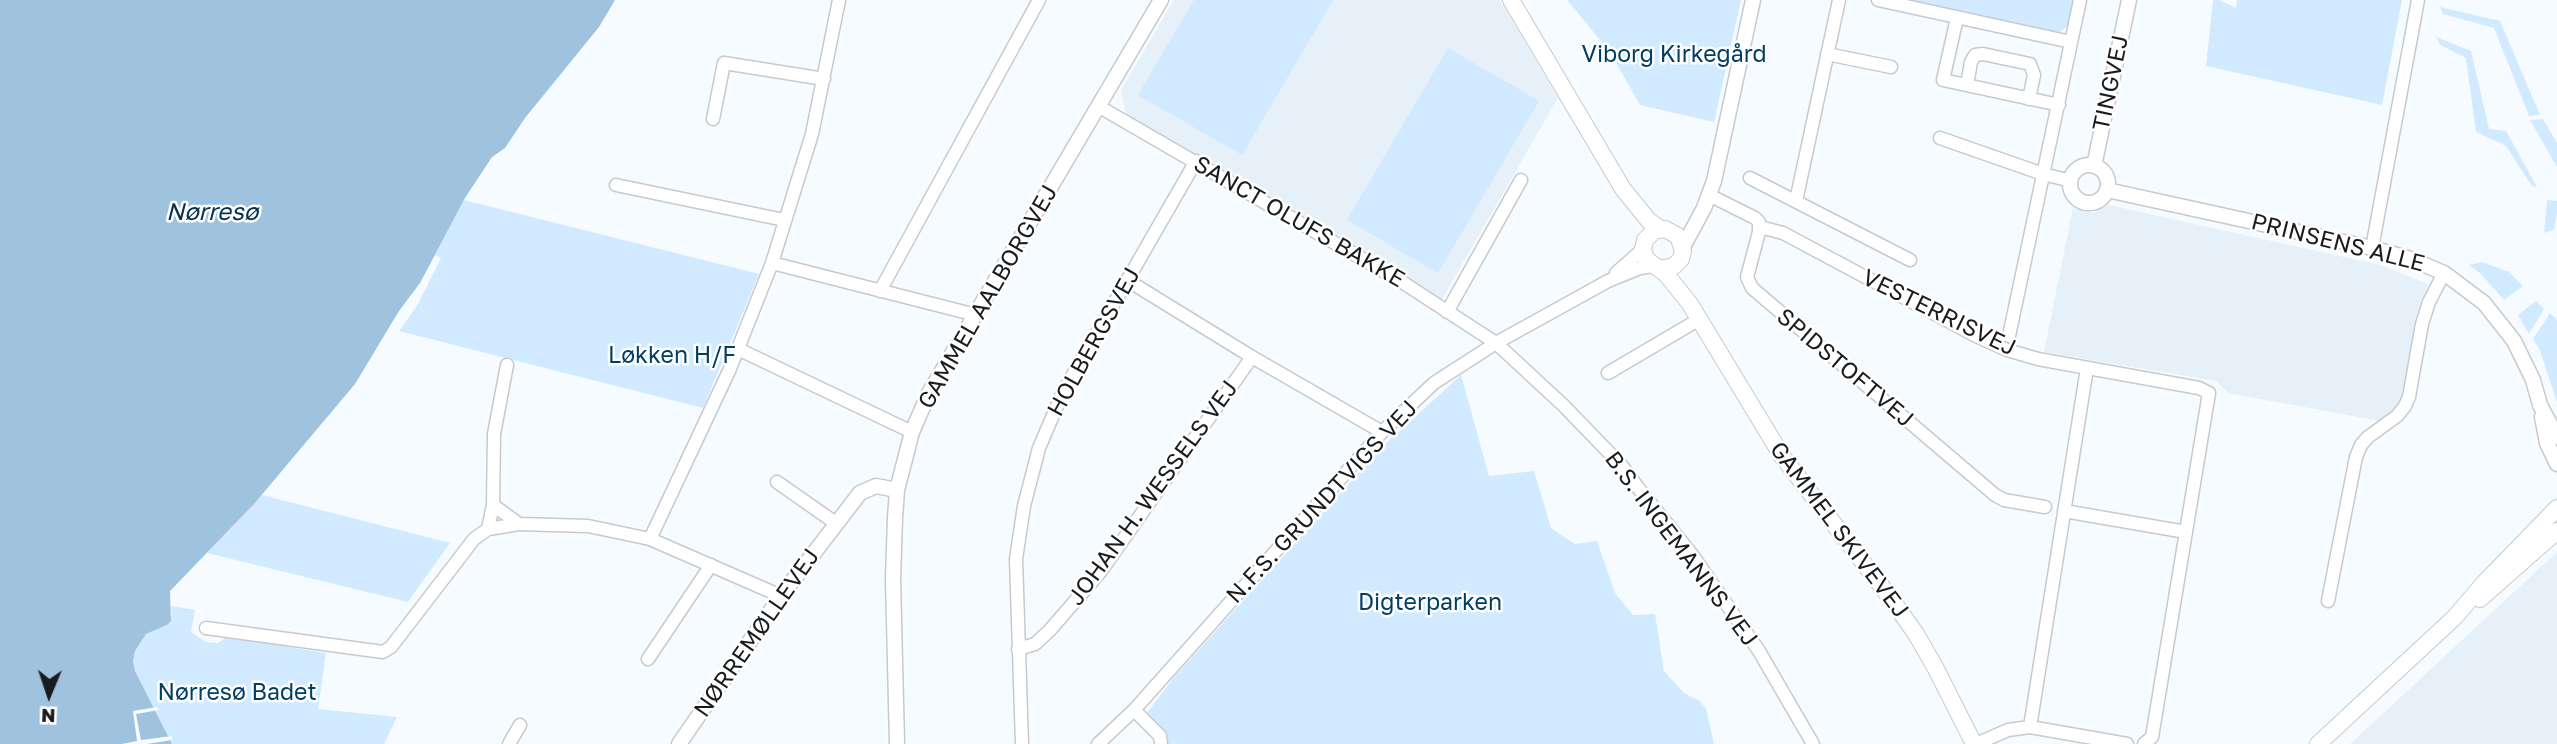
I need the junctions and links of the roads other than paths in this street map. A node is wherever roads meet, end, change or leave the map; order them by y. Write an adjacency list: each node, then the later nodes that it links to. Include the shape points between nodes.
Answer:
1 (839, 0): 15 (street)
2 (1039, 0): 45 (street)
3 (1161, 0): 19 (street, GAMMEL AALBORGVEJ)
4 (1511, 0): 29 (main road)
5 (1753, 0): 31 (street)
6 (1839, 0): 13 (street)
7 (1878, 0): 11 (street)
8 (2080, 0): 12 (street)
9 (2129, 0): 23 (street, TINGVEJ)
10 (2418, 0): 37 (street)
11 (1957, 18): 12 (street); 16 (street, via 1943,80)
12 (2071, 42): 18 (street)
13 (1827, 54): 14 (street); 32 (street)
14 (1891, 67)
15 (824, 79): 20 (street, via 723,63); 33 (street)
16 (1966, 85): 17 (street); 17 (street, via 1975,55 2030,64 2034,75)
17 (2029, 99): 18 (street)
18 (2059, 105): 24 (street)
19 (1098, 106): 22 (street, SANCT OLUFS BAKKE); 48 (street, GAMMEL AALBORGVEJ)
20 (713, 119)
21 (1940, 138): 24 (street)
22 (1196, 161): 43 (street, HOLBERGSVEJ); 47 (street, SANCT OLUFS BAKKE)
23 (2094, 166): 27 (street, via 2082,167); 30 (street, via 2105,175)
24 (2043, 174): 27 (street); 50 (street)
25 (1750, 178): 32 (street)
26 (1521, 180): 47 (street)
27 (2071, 181): 30 (street, via 2076,197 2085,203 2100,200)
28 (616, 185): 33 (street)
29 (1623, 189): 35 (main road, via 1649,221); 36 (main road)
30 (2107, 190): 37 (street, PRINSENS ALLE)
31 (1709, 195): 34 (street, via 1755,218); 35 (street, via 1683,225); 38 (street)
32 (1796, 201): 39 (street)
33 (784, 220): 40 (street)
34 (1760, 227): 55 (street, VESTERRISVEJ, via 1783,233 2007,350); 65 (street, SPIDSTOFTVEJ, via 1747,273 1752,288 1995,495)
35 (1666, 230): 36 (main road, via 1650,233); 38 (main road, via 1678,236)
36 (1643, 246): 41 (main road, via 1646,259); 44 (street, N.F.S. GRUNDTVIGS VEJ)
37 (2372, 247): 42 (street, PRINSENS ALLE)
38 (1681, 254): 41 (main road, via 1670,268); 46 (main road, GAMMEL SKIVEVEJ)
39 (1910, 260)
40 (772, 263): 45 (street); 52 (street)
41 (1656, 267): 44 (street, N.F.S. GRUNDTVIGS VEJ, via 1640,268); 46 (main road, GAMMEL SKIVEVEJ)
42 (2444, 273): 57 (street, PRINSENS ALLE, via 2500,321 2524,360); 76 (street, via 2422,324 2405,406 2368,437 2356,457)
43 (1127, 280): 53 (street); 79 (street, HOLBERGSVEJ, via 1063,392 1039,448 1016,559)
44 (1608, 281): 51 (street, N.F.S. GRUNDTVIGS VEJ)
45 (880, 291): 48 (street)
46 (1689, 304): 49 (main road, GAMMEL SKIVEVEJ)
47 (1447, 312): 51 (street, SANCT OLUFS BAKKE)
48 (976, 315): 58 (street, GAMMEL AALBORGVEJ, via 929,393)
49 (1698, 320): 56 (street); 92 (main road, GAMMEL SKIVEVEJ, via 1782,456 1916,634)
50 (2009, 336)
51 (1496, 343): 59 (street, N.F.S. GRUNDTVIGS VEJ, via 1434,383); 91 (street, B.S. INGEMANNS VEJ, via 1622,467 1693,556 1759,651)
52 (738, 349): 58 (street); 73 (street)
53 (1252, 357): 59 (street); 79 (street, JOHAN H. WESSELS VEJ, via 1101,571 1035,644)
54 (507, 365): 64 (street, via 494,434)
55 (2087, 368): 67 (street); 72 (street, VESTERRISVEJ, via 2209,393)
56 (1608, 373)
57 (2540, 405): 60 (street, PRINSENS ALLE); 61 (street, PRINSENS ALLE, via 2547,443)
58 (912, 432): 63 (street, GAMMEL AALBORGVEJ)
59 (1382, 432): 81 (street, N.F.S. GRUNDTVIGS VEJ)
60 (2557, 437)
61 (2557, 464)
62 (777, 482): 69 (street)
63 (897, 490): 69 (street, NØRREMØLLEVEJ, via 867,488); 87 (street, GAMMEL AALBORGVEJ, via 893,579)
64 (493, 505): 68 (street); 70 (street)
65 (2045, 507)
66 (2557, 508): 77 (main road)
67 (2064, 511): 72 (street); 83 (street)
68 (519, 524): 70 (street); 73 (street, via 588,526)
69 (837, 524): 75 (street, NØRREMØLLEVEJ)
70 (488, 529): 78 (street, via 474,539 383,652)
71 (2557, 531): 77 (main road)
72 (2186, 532): 84 (street, via 2152,737)
73 (650, 539): 74 (street)
74 (711, 565): 75 (street); 80 (street)
75 (780, 596): 86 (street, NØRREMØLLEVEJ)
76 (2328, 601)
77 (2455, 617): 94 (main road)
78 (206, 628)
79 (1018, 649): 88 (street, HOLBERGSVEJ)
80 (648, 659)
81 (1134, 710): 89 (street, N.F.S. GRUNDTVIGS VEJ); 90 (street, via 1160,736)
82 (520, 725): 85 (street)
83 (2030, 727): 92 (street, via 2008,730); 93 (street)
84 (2146, 743)
85 (509, 744)
86 (679, 744)
87 (897, 744)
88 (1023, 744)
89 (1098, 744)
90 (1161, 744)
91 (1814, 744)
92 (1975, 744)
93 (2127, 744)
94 (2318, 744)

